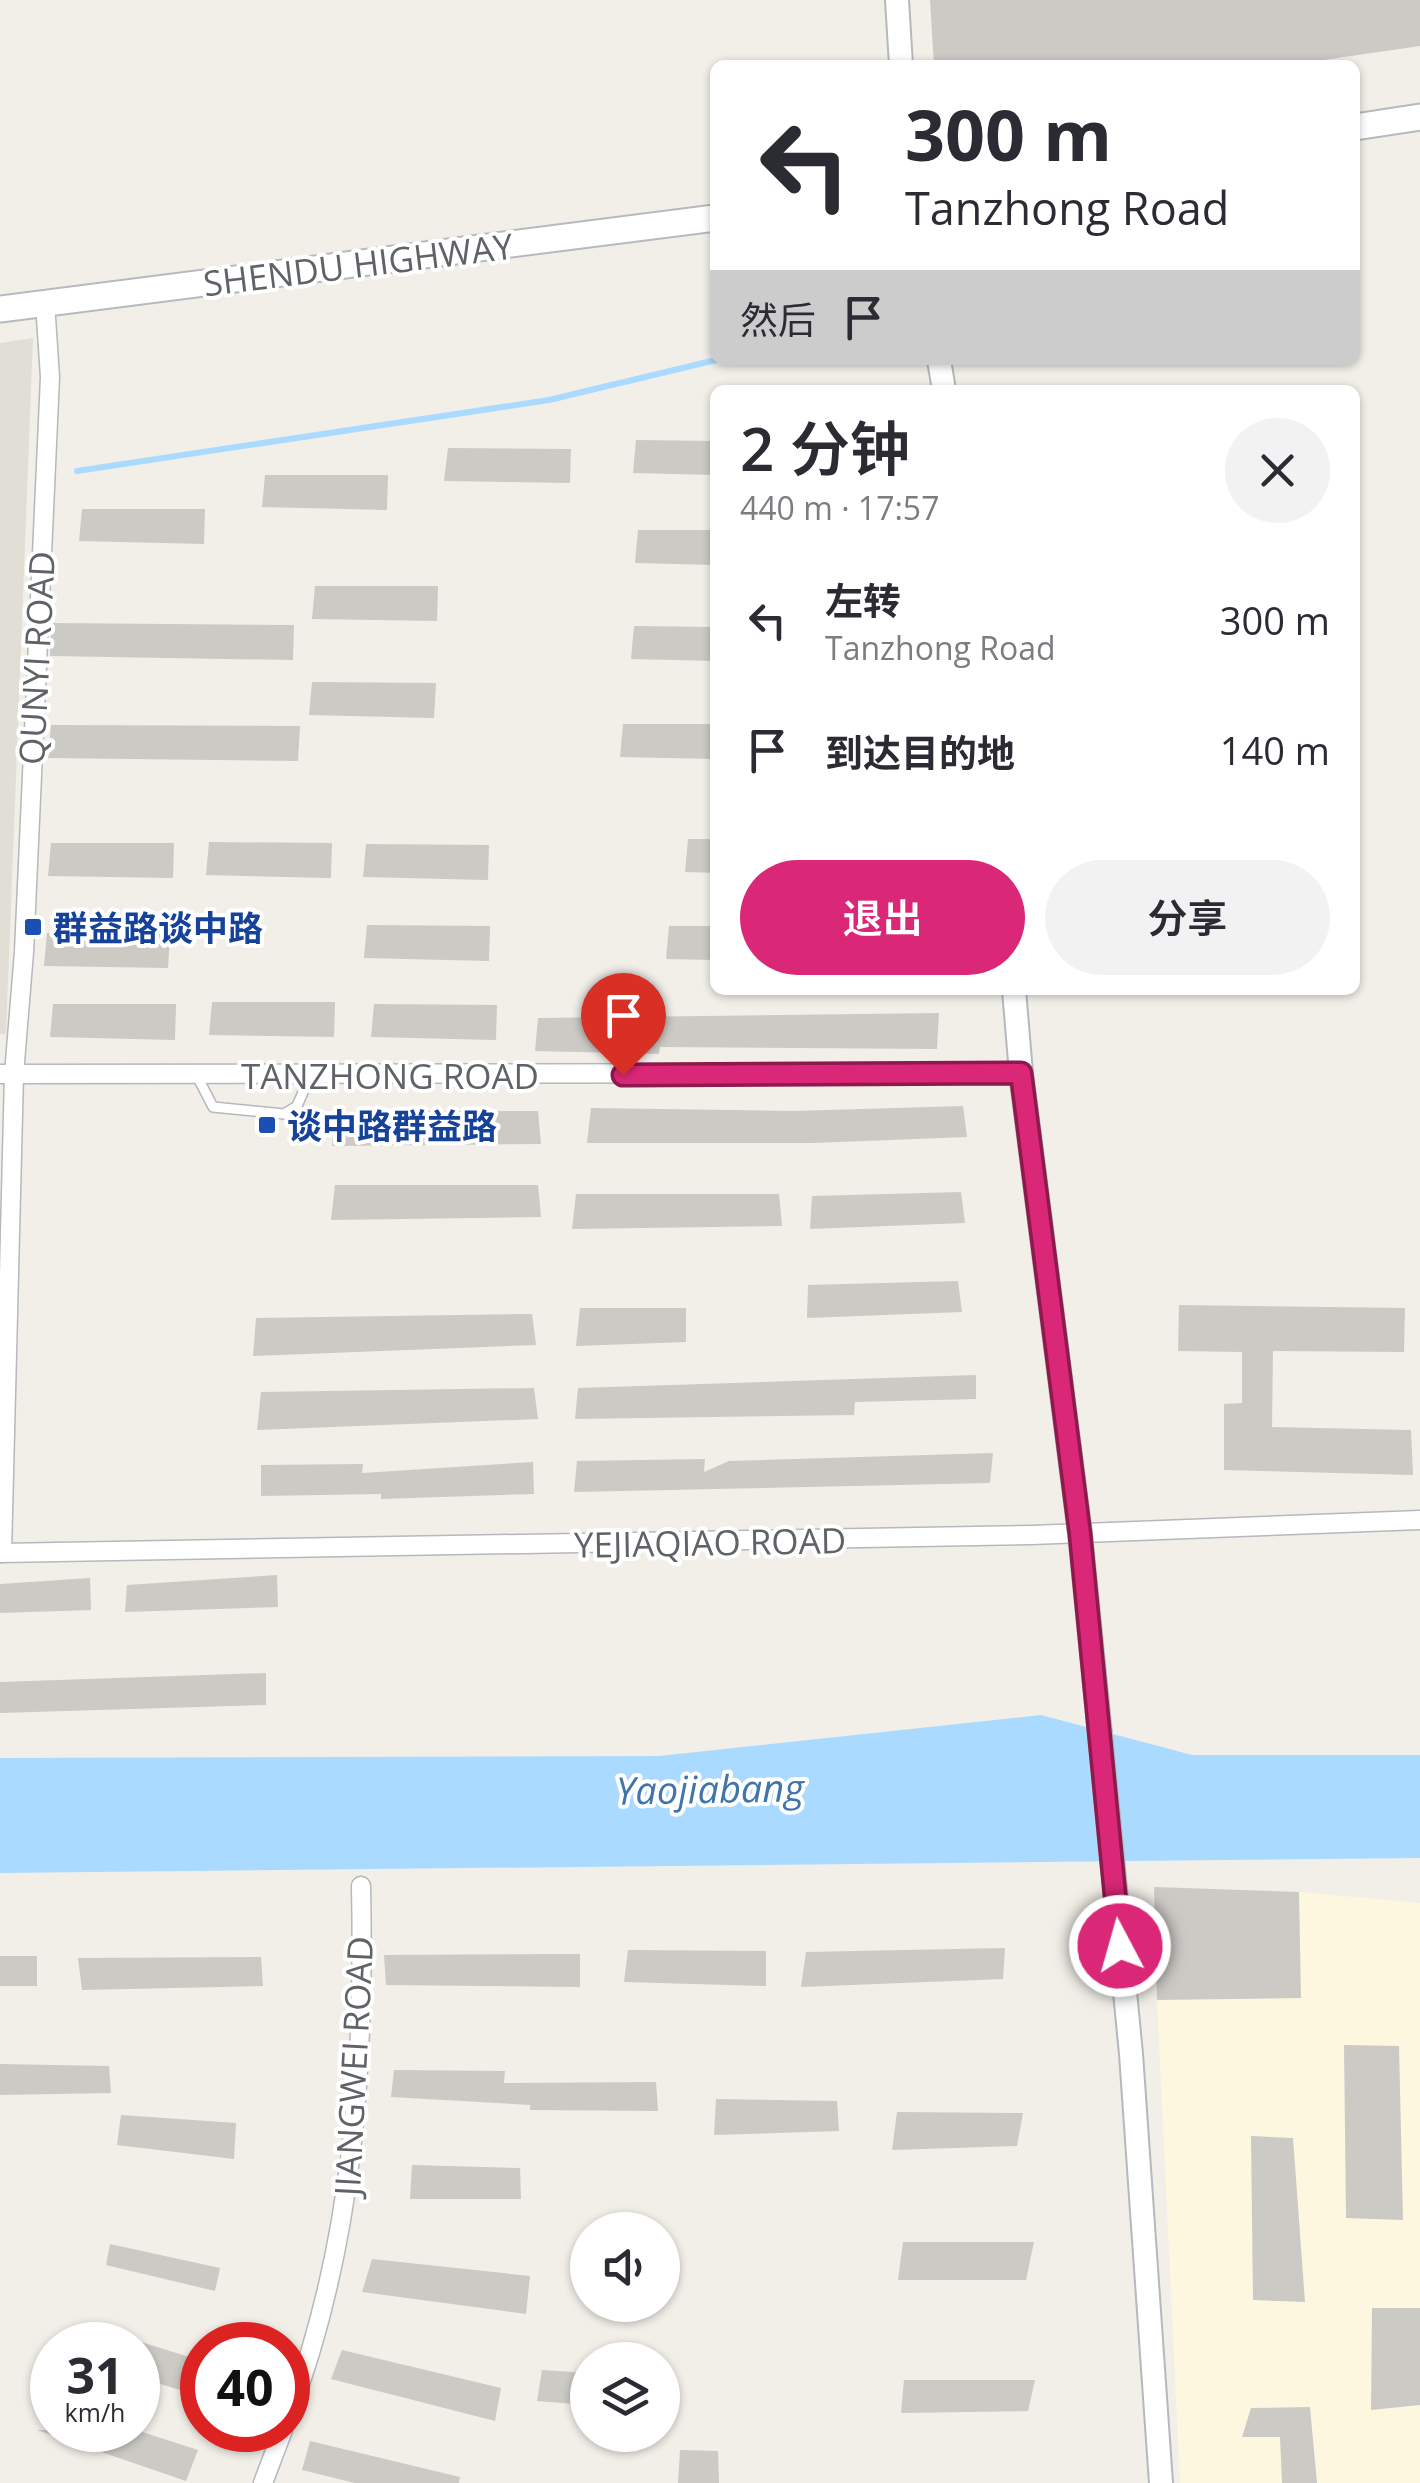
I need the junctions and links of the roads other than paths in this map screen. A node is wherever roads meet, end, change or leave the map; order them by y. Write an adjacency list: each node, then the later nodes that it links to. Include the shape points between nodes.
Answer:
1 (897, 0): 2 (street)
2 (901, 60)
3 (1420, 118): 4 (main road)
4 (1360, 126)
5 (710, 219): 6 (main road, SHENDU HIGHWAY)
6 (45, 303): 7 (main road, SHENDU HIGHWAY); 10 (street, QUNYI ROAD, via 50,377 24,952)
7 (0, 309)
8 (1014, 995): 9 (street)
9 (1021, 1073): 12 (street, TANZHONG ROAD); 19 (street, bridge, via 1080,1534 1131,2054)
10 (7, 1074): 11 (street, TANZHONG ROAD); 14 (street, QUNYI ROAD)
11 (197, 1076): 12 (street, TANZHONG ROAD); 12 (lane, via 214,1107 284,1114 297,1106)
12 (310, 1076)
13 (1420, 1520): 14 (street, YEJIAQIAO ROAD, via 1013,1536)
14 (1, 1553)
15 (361, 1886): 16 (street, JIANGWEI ROAD, via 353,2157)
16 (310, 2360)
17 (275, 2452): 18 (street)
18 (263, 2483)
19 (1162, 2483)

